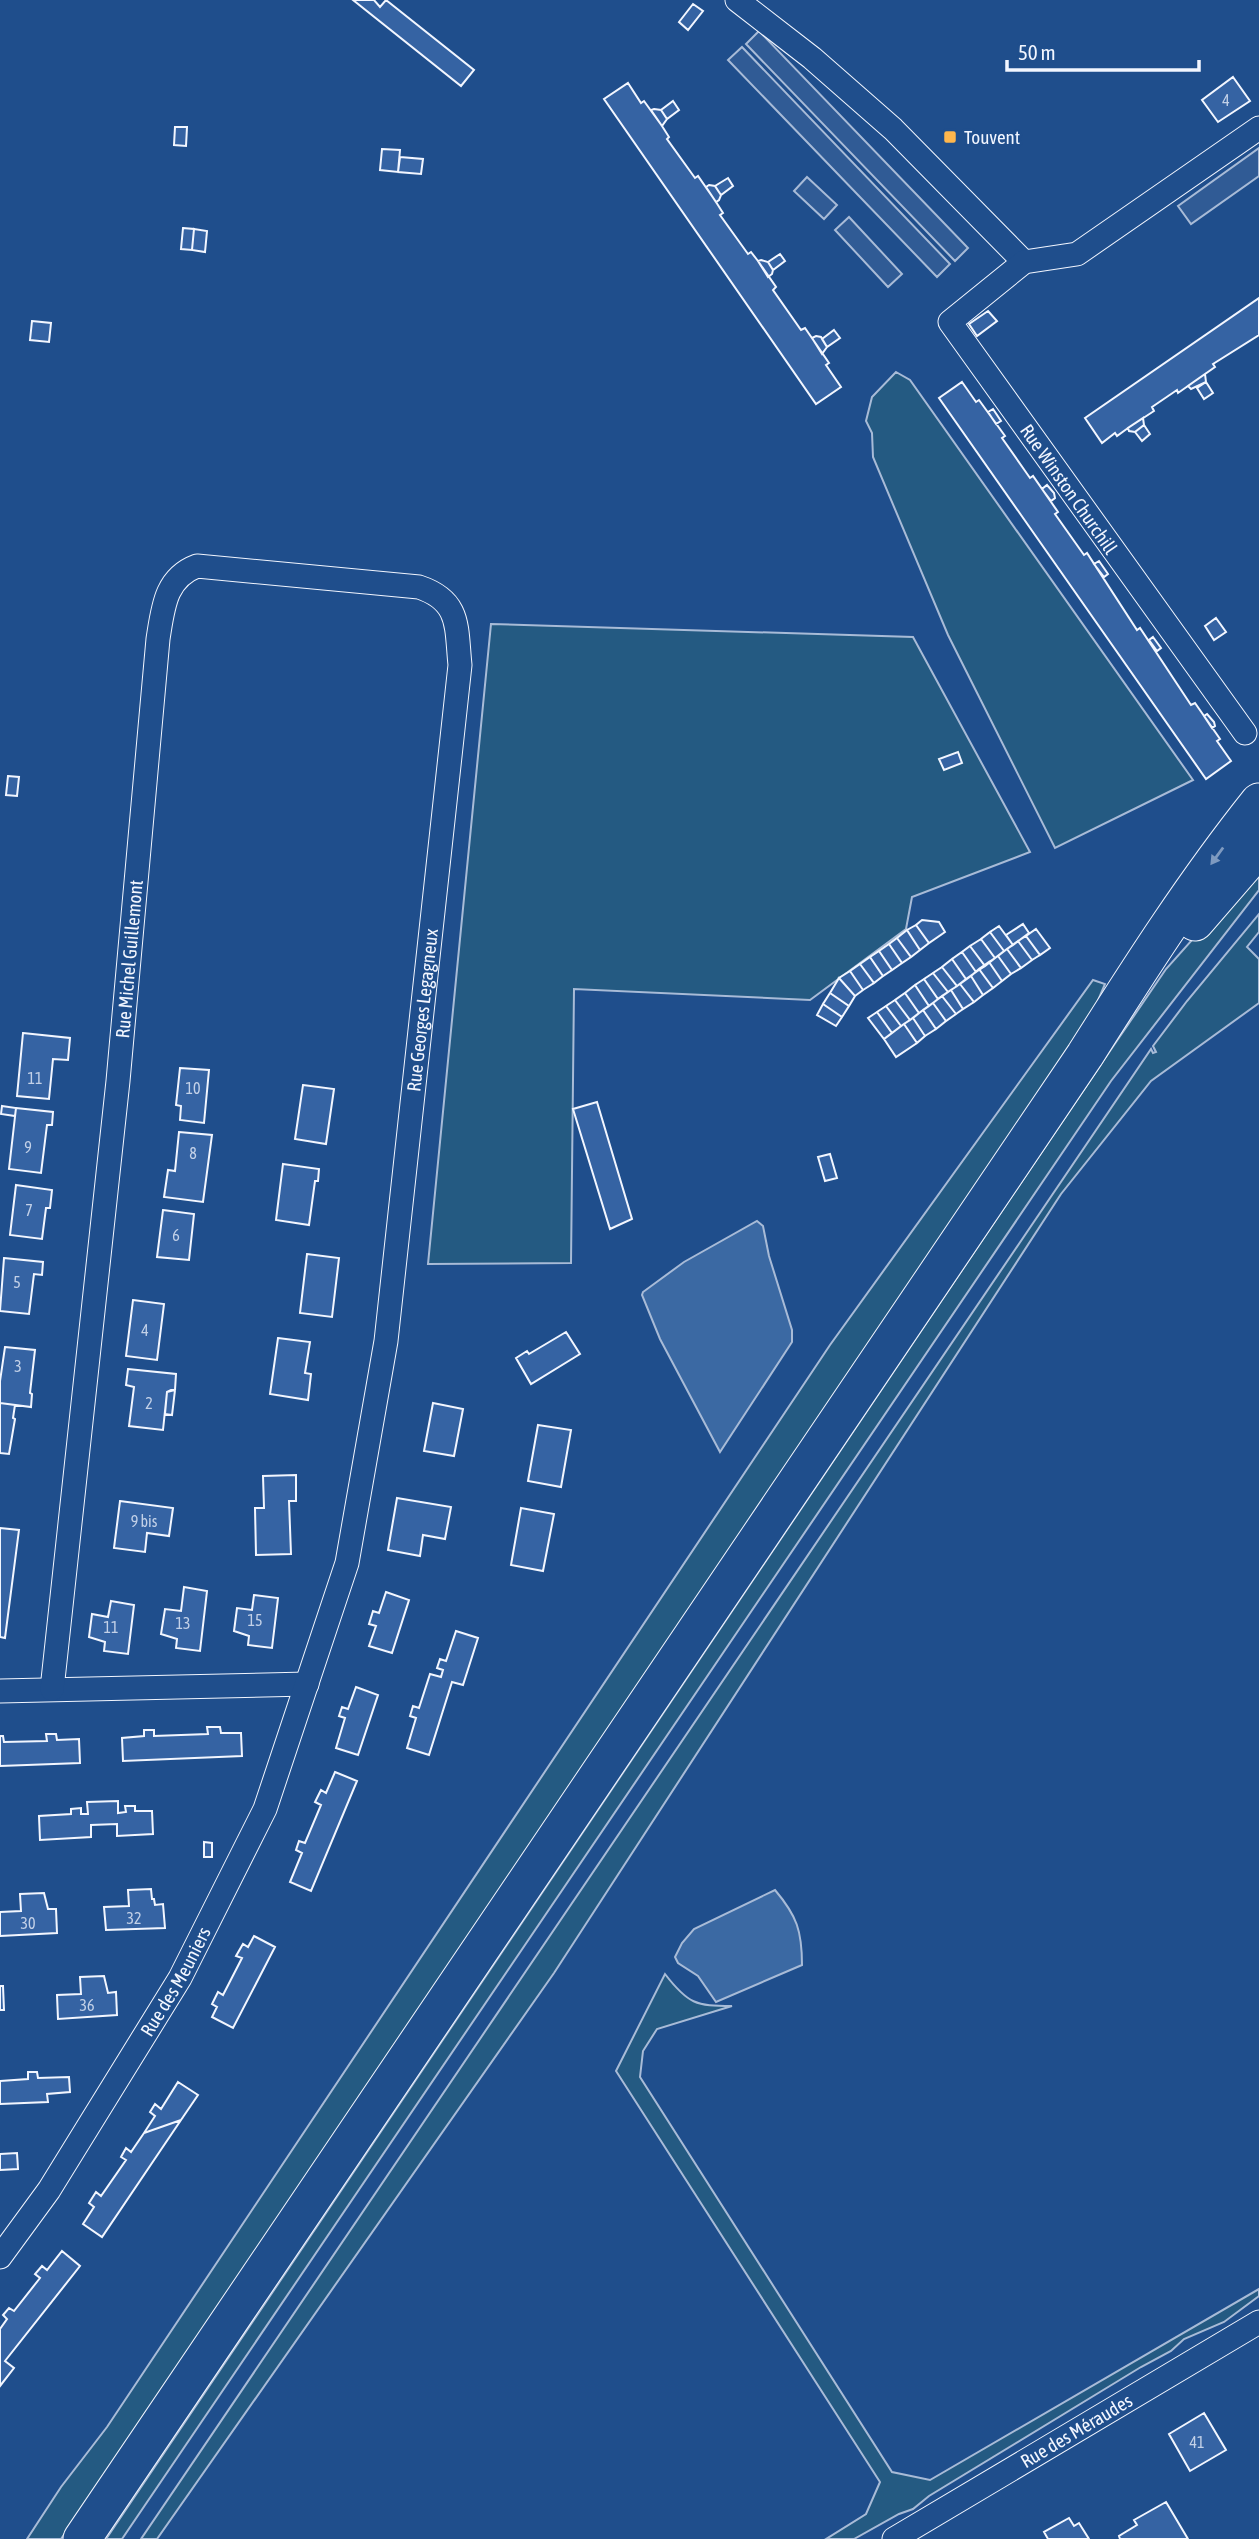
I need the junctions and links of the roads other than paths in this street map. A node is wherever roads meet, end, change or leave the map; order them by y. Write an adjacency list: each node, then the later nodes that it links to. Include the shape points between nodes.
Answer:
1 (737, 0): 3 (street, via 893,129)
2 (1259, 128): 3 (street, via 1077,254)
3 (1024, 262): 5 (street, Rue Winston Churchill, via 950,323)
4 (307, 575): 9 (street, Rue Georges Legagneux, via 435,592 454,612 460,665 386,1341); 11 (street, Rue Michel Guillemont, via 197,566 185,570 164,601)
5 (1245, 733)
6 (1259, 802): 8 (main road, one-way to 8, via 1169,923)
7 (1259, 848): 8 (main road)
8 (1085, 1055): 15 (main road)
9 (347, 1563): 10 (street, Rue des Meuniers)
10 (307, 1684): 11 (street); 13 (street, Rue des Meuniers, via 265,1808 180,1978 49,2190)
11 (52, 1689): 12 (street)
12 (0, 1691)
13 (0, 2257)
14 (1259, 2322): 16 (street, Rue des Méraudes)
15 (82, 2539)
16 (894, 2539)

